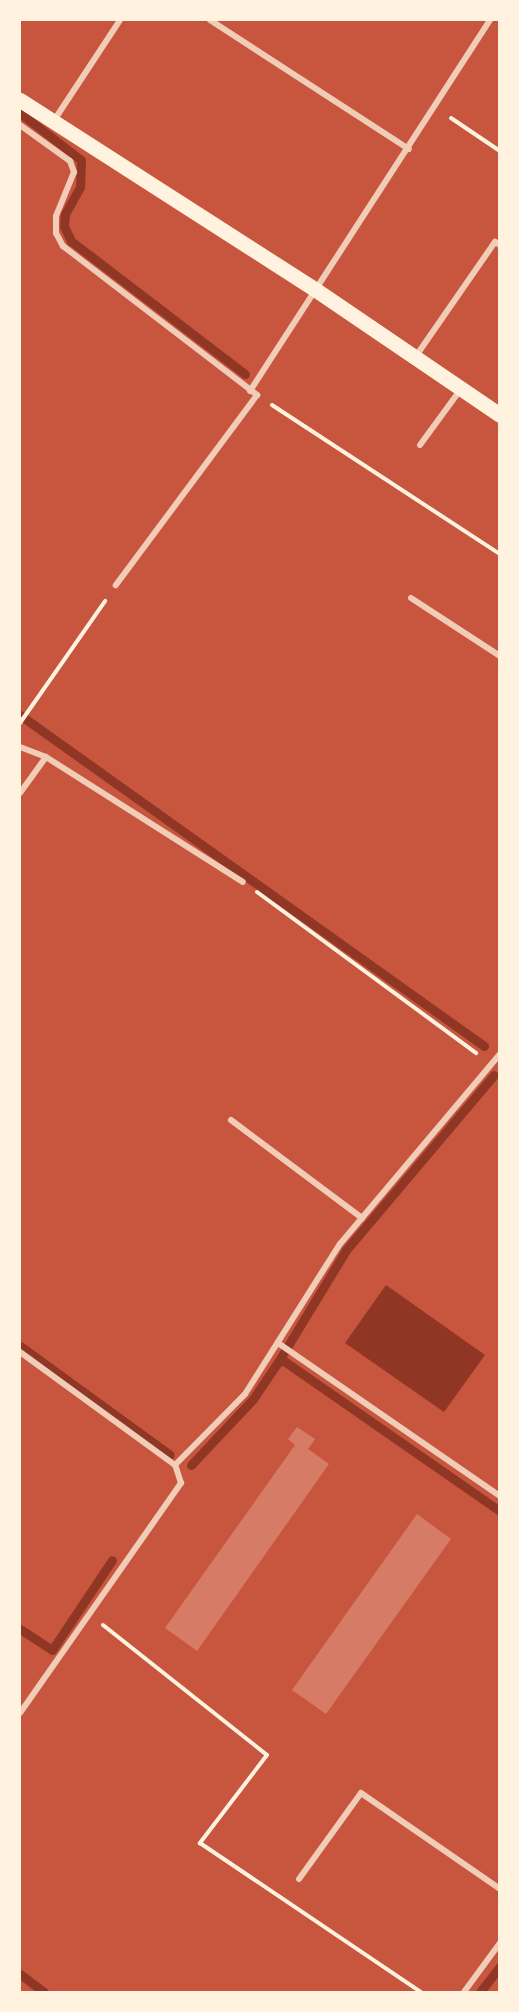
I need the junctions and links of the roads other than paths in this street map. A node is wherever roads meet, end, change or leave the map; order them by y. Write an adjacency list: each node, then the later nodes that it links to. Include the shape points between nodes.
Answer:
1 (120, 20): 5 (street)
2 (210, 20): 7 (street)
3 (490, 20): 7 (street)
4 (20, 100): 5 (main road)
5 (53, 122): 9 (main road)
6 (20, 125): 12 (street, via 70,161 74,172 56,216 56,233 63,246)
7 (409, 149): 9 (street)
8 (500, 245): 10 (street, via 495,242)
9 (316, 291): 10 (main road); 12 (street)
10 (415, 357): 11 (main road)
11 (461, 388): 13 (main road); 14 (street)
12 (250, 391): 15 (street, via 257,395)
13 (500, 415)
14 (420, 445)
15 (116, 585)
16 (411, 598): 17 (street)
17 (500, 656)
18 (20, 747): 19 (street)
19 (46, 757): 20 (street); 21 (street)
20 (20, 793)
21 (243, 882)
22 (496, 1059): 24 (street)
23 (231, 1120): 24 (street)
24 (362, 1218): 25 (street, via 328,1262)
25 (278, 1343): 27 (street, via 245,1394); 28 (street)
26 (20, 1352): 27 (street)
27 (175, 1465): 29 (street, via 182,1483)
28 (500, 1496)
29 (20, 1713)
30 (298, 1879): 31 (street, via 361,1793)
31 (500, 1888)
32 (500, 1943): 33 (street)
33 (464, 1992)

